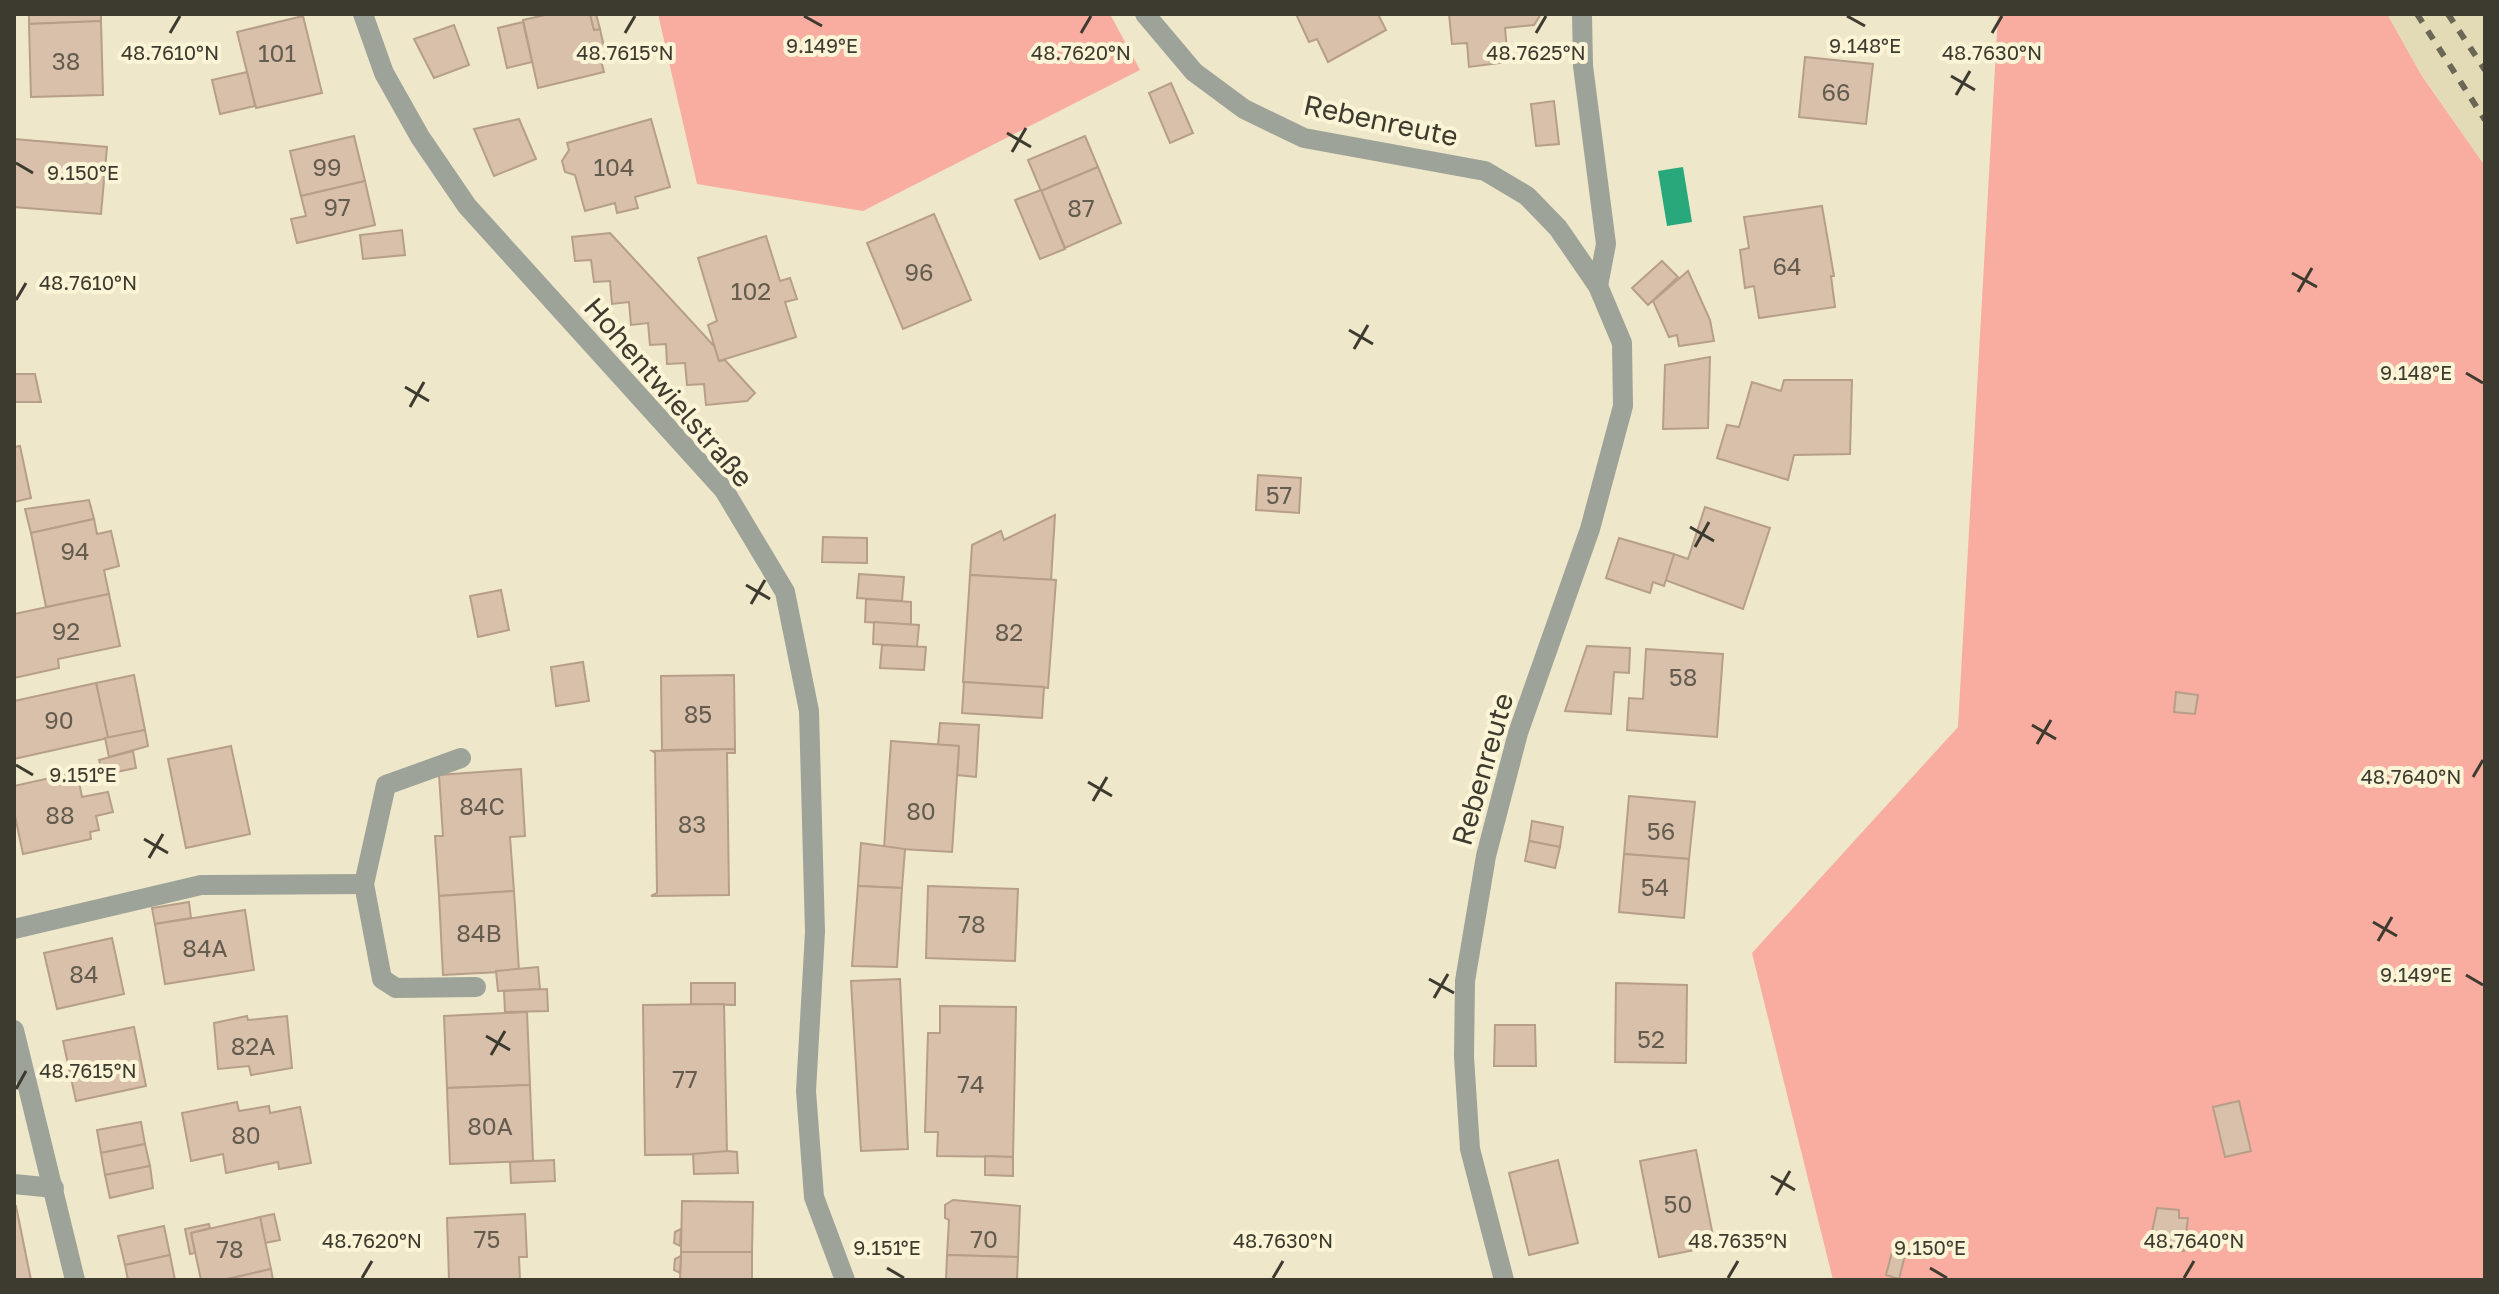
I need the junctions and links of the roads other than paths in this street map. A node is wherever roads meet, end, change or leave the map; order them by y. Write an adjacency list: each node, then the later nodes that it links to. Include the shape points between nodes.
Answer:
1 (363, 14): 13 (street, Hohentwielstraße, via 384,73 467,206 724,490 785,592 809,711 815,932 806,1091 814,1197)
2 (1145, 14): 4 (street, Rebenreute, via 1194,72 1244,109 1304,138 1485,171 1527,196 1558,228)
3 (1582, 14): 4 (street, via 1583,66 1606,244)
4 (1598, 286): 14 (street, Rebenreute, via 1622,343 1623,406 1590,529 1518,733 1486,856 1465,981 1470,1149)
5 (461, 758): 6 (street, via 386,785)
6 (364, 884): 7 (street, via 201,885); 8 (street, via 382,979 396,988)
7 (14, 929)
8 (476, 987)
9 (14, 1030): 11 (street)
10 (14, 1184): 11 (street)
11 (54, 1188): 12 (street)
12 (75, 1280)
13 (845, 1280)
14 (1504, 1280)

